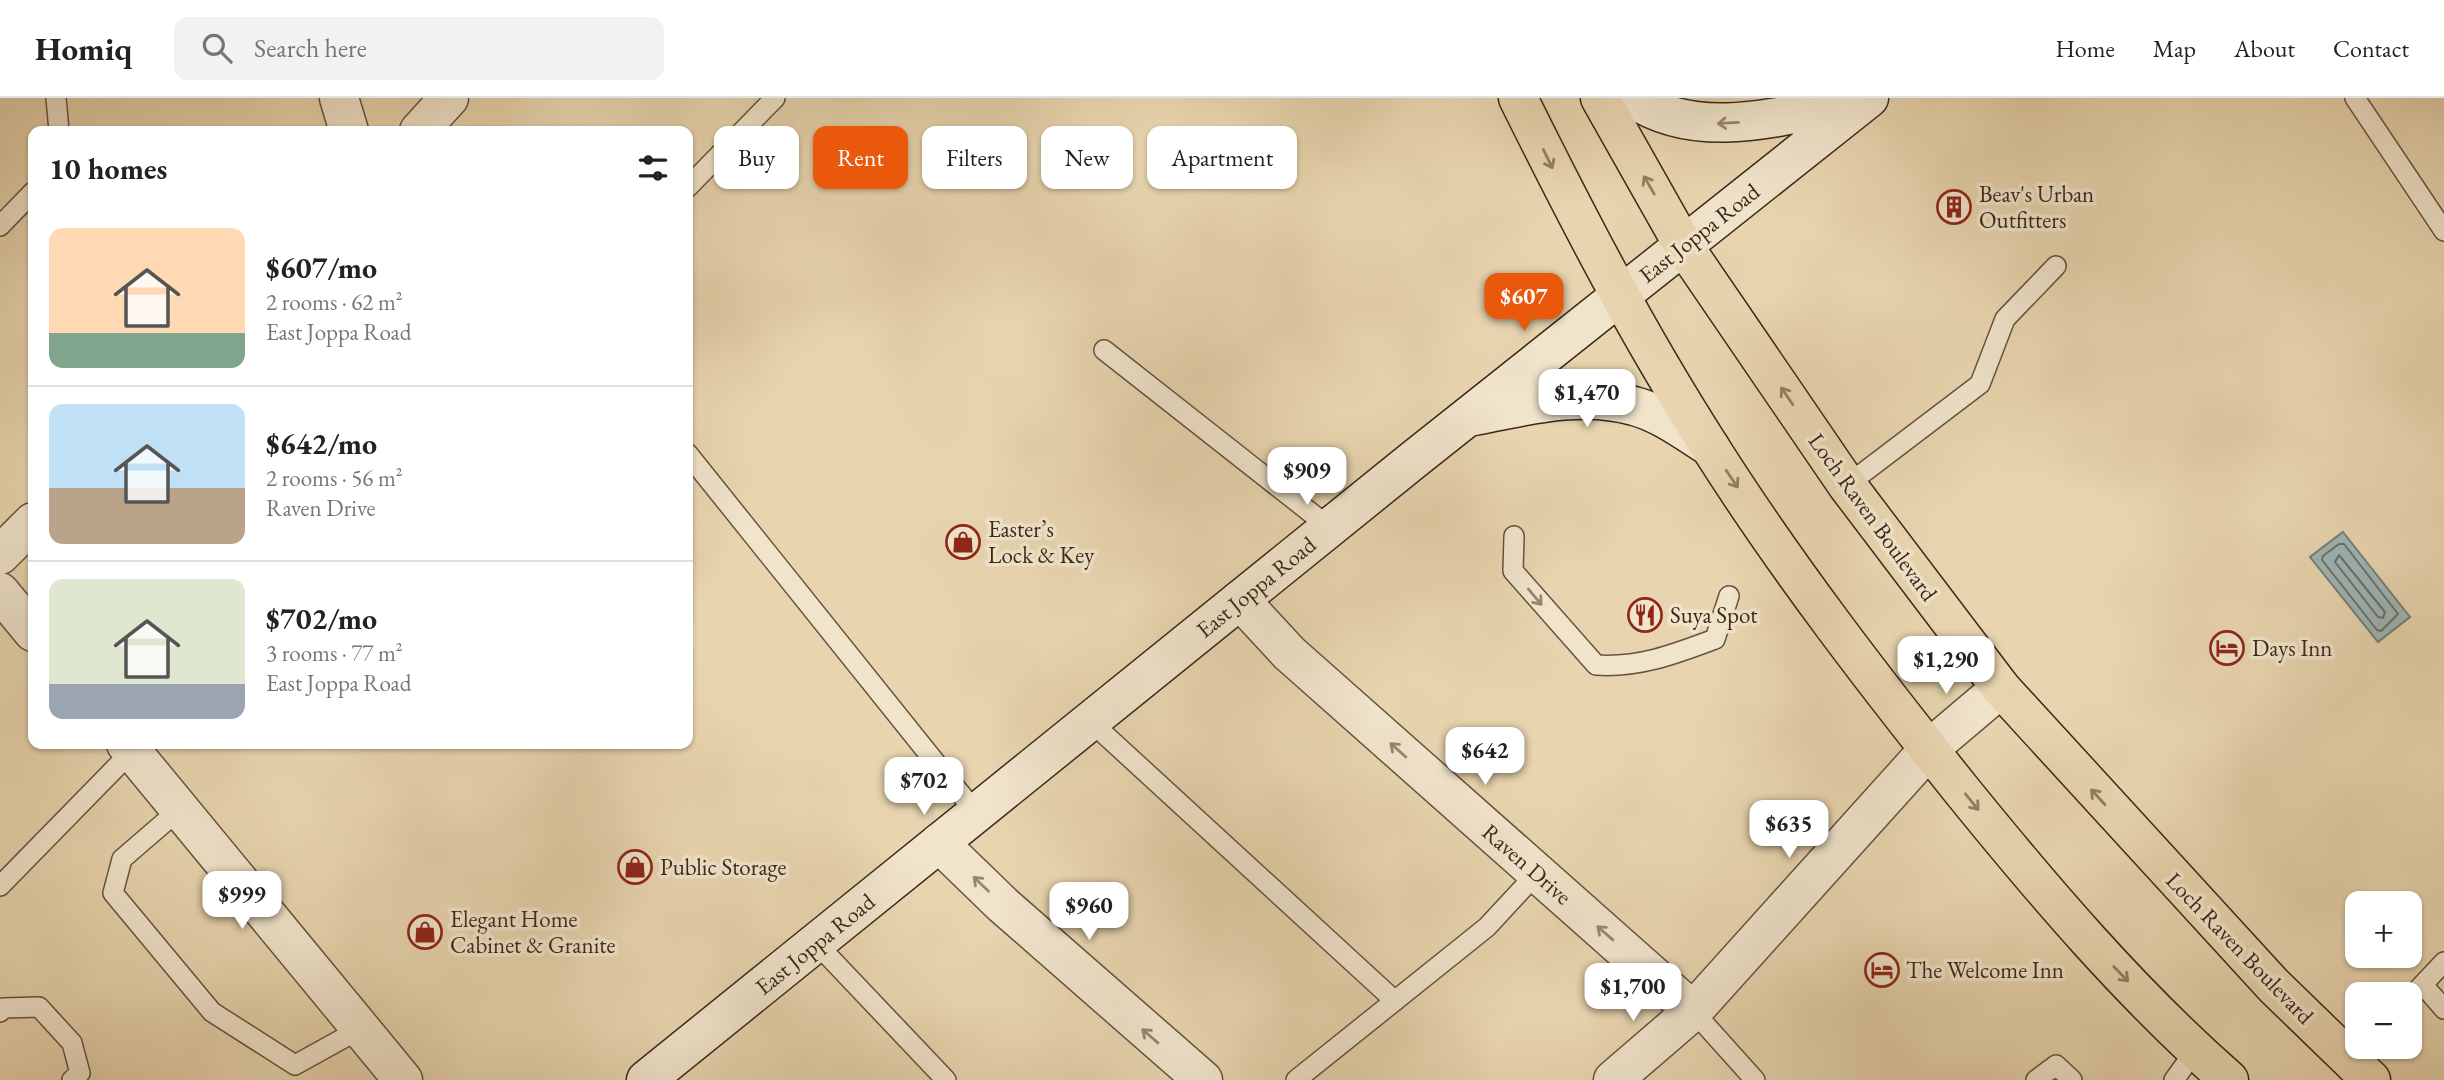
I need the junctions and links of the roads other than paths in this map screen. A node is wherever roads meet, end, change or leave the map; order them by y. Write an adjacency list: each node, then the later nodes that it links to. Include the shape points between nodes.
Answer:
1 (56, 98): 10 (lane)
2 (339, 98): 11 (street)
3 (449, 98): 12 (street)
4 (775, 98): 13 (lane)
5 (1518, 98): 19 (main road, one-way to 19)
6 (1600, 98): 17 (main road, Loch Raven Boulevard, one-way to 6)
7 (1632, 98): 8 (street, one-way to 7, via 1733,123 1674,119)
8 (1868, 98): 17 (street, East Joppa Road)
9 (2355, 98): 16 (lane)
10 (59, 126)
11 (347, 126)
12 (424, 126)
13 (693, 182)
14 (28, 197): 15 (lane)
15 (0, 226)
16 (2444, 231)
17 (1683, 244): 19 (street, East Joppa Road); 24 (main road, Loch Raven Boulevard, one-way to 17)
18 (2056, 266): 24 (lane, via 2005,319 1980,384)
19 (1620, 296): 21 (street, East Joppa Road); 22 (main road)
20 (1104, 351): 26 (lane)
21 (1465, 418): 22 (street, via 1584,399 1643,409); 26 (street, East Joppa Road)
22 (1710, 447): 37 (main road, one-way to 37, via 1784,556)
23 (693, 460): 39 (lane)
24 (1847, 485): 33 (main road, Loch Raven Boulevard)
25 (28, 527): 28 (street)
26 (1329, 527): 31 (street, East Joppa Road)
27 (1514, 536): 30 (lane, one-way to 30, via 1513,571 1596,666 1657,661 1715,639)
28 (0, 555)
29 (0, 592): 32 (street)
30 (1729, 596)
31 (1240, 600): 34 (street, East Joppa Road); 41 (street, Raven Drive, one-way to 31, via 1289,653)
32 (28, 626)
33 (2001, 688): 37 (street); 52 (main road, Loch Raven Boulevard, one-way to 33, via 2274,986)
34 (1090, 721): 39 (street, East Joppa Road); 47 (lane)
35 (130, 749): 42 (lane)
36 (135, 749): 38 (street)
37 (1929, 749): 49 (street); 53 (main road, one-way to 53)
38 (180, 810): 51 (street); 51 (lane, via 122,859 113,892 212,1012 295,1065)
39 (976, 813): 40 (street, East Joppa Road)
40 (939, 843): 43 (street, East Joppa Road); 58 (street, one-way to 40)
41 (1537, 873): 47 (lane, via 1487,927); 49 (street, Raven Drive, one-way to 41)
42 (0, 886)
43 (816, 943): 56 (street, East Joppa Road); 57 (lane)
44 (2444, 962): 45 (lane)
45 (2422, 986)
46 (2422, 995): 48 (lane)
47 (1395, 1001): 59 (lane)
48 (2444, 1009)
49 (1693, 1011): 60 (street); 61 (lane)
50 (0, 1012): 54 (lane, via 3,1008 38,1007 72,1043 80,1073)
51 (360, 1028): 55 (street)
52 (2358, 1060)
53 (2185, 1065): 64 (main road)
54 (72, 1080)
55 (403, 1080)
56 (646, 1080)
57 (946, 1080)
58 (1203, 1080)
59 (1296, 1080)
60 (1613, 1080)
61 (1755, 1080)
62 (2036, 1080): 63 (lane, via 2056,1065)
63 (2072, 1080)
64 (2229, 1080)

